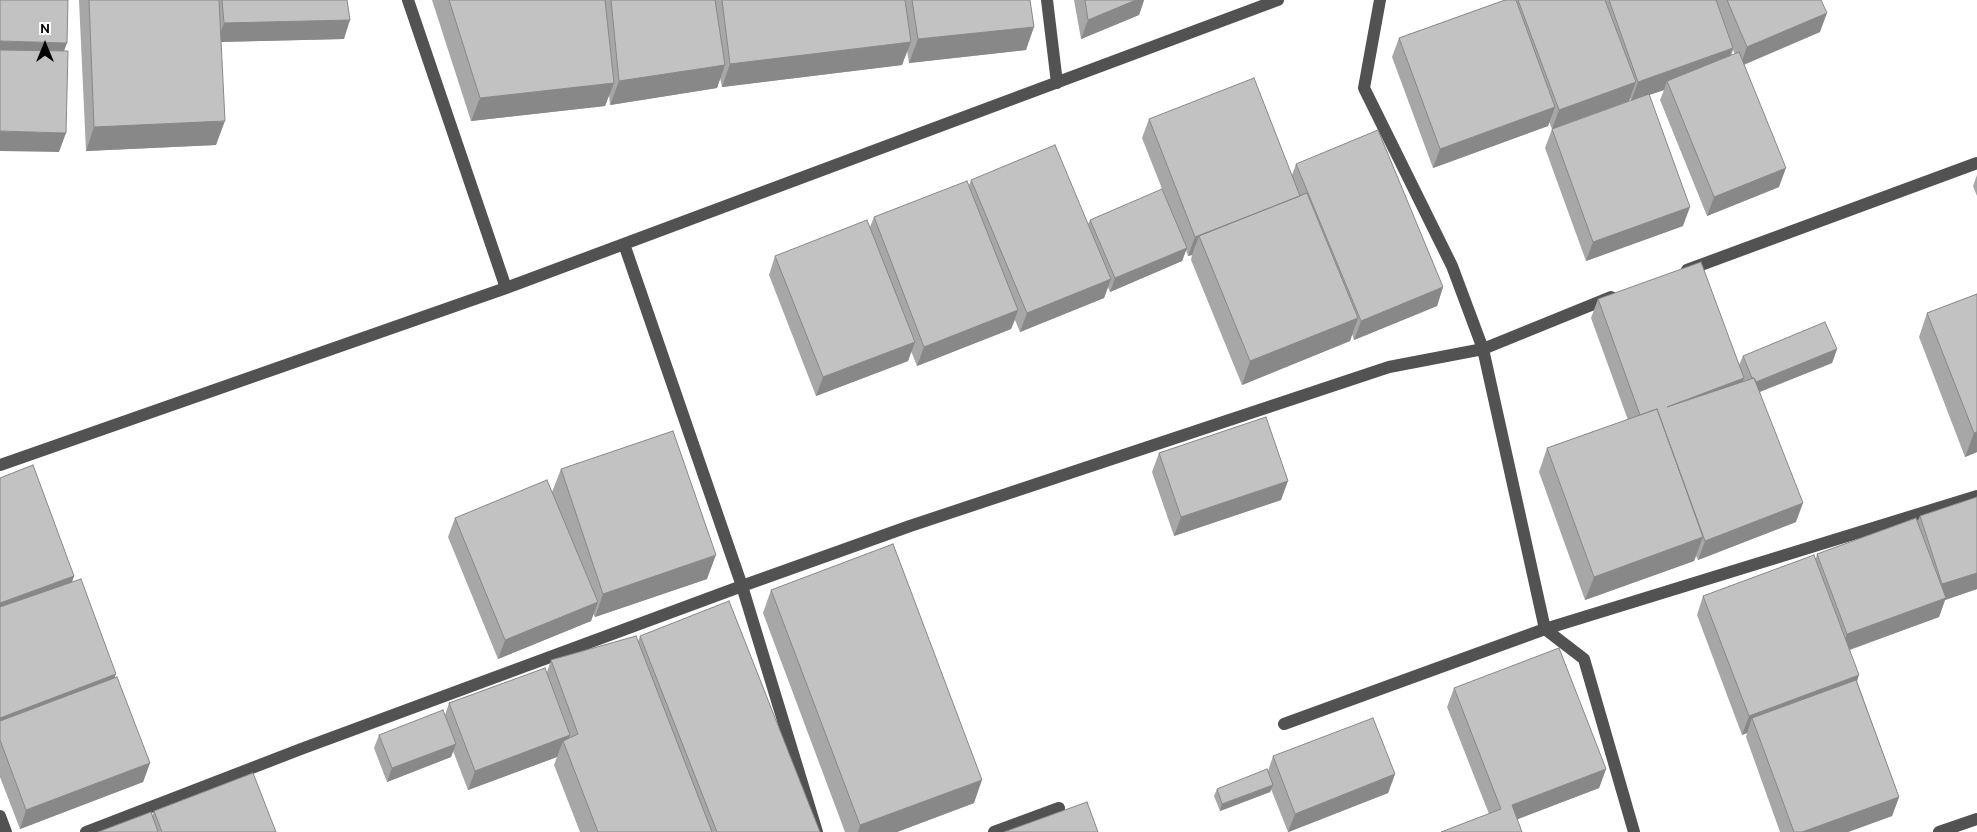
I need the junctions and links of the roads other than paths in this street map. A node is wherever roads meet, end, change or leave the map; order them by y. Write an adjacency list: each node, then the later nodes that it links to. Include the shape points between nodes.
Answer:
1 (408, 0): 9 (street)
2 (1047, 0): 5 (street)
3 (1278, 0): 5 (street)
4 (1380, 0): 11 (street, via 1364,88 1452,266)
5 (1057, 83): 7 (street)
6 (1977, 163): 8 (street)
7 (624, 244): 9 (street); 14 (street)
8 (1673, 275)
9 (506, 288): 12 (street)
10 (1619, 295): 11 (street)
11 (1482, 349): 14 (street, via 1389,367 910,526); 15 (street)
12 (0, 466)
13 (1977, 496): 15 (street)
14 (742, 586): 21 (street); 22 (street)
15 (1545, 629): 16 (street); 24 (street, via 1584,659)
16 (1284, 724)
17 (1059, 808): 23 (street)
18 (0, 816): 20 (street)
19 (1977, 819): 25 (street)
20 (6, 832)
21 (86, 832)
22 (817, 832)
23 (994, 832)
24 (1634, 832)
25 (1939, 832)

